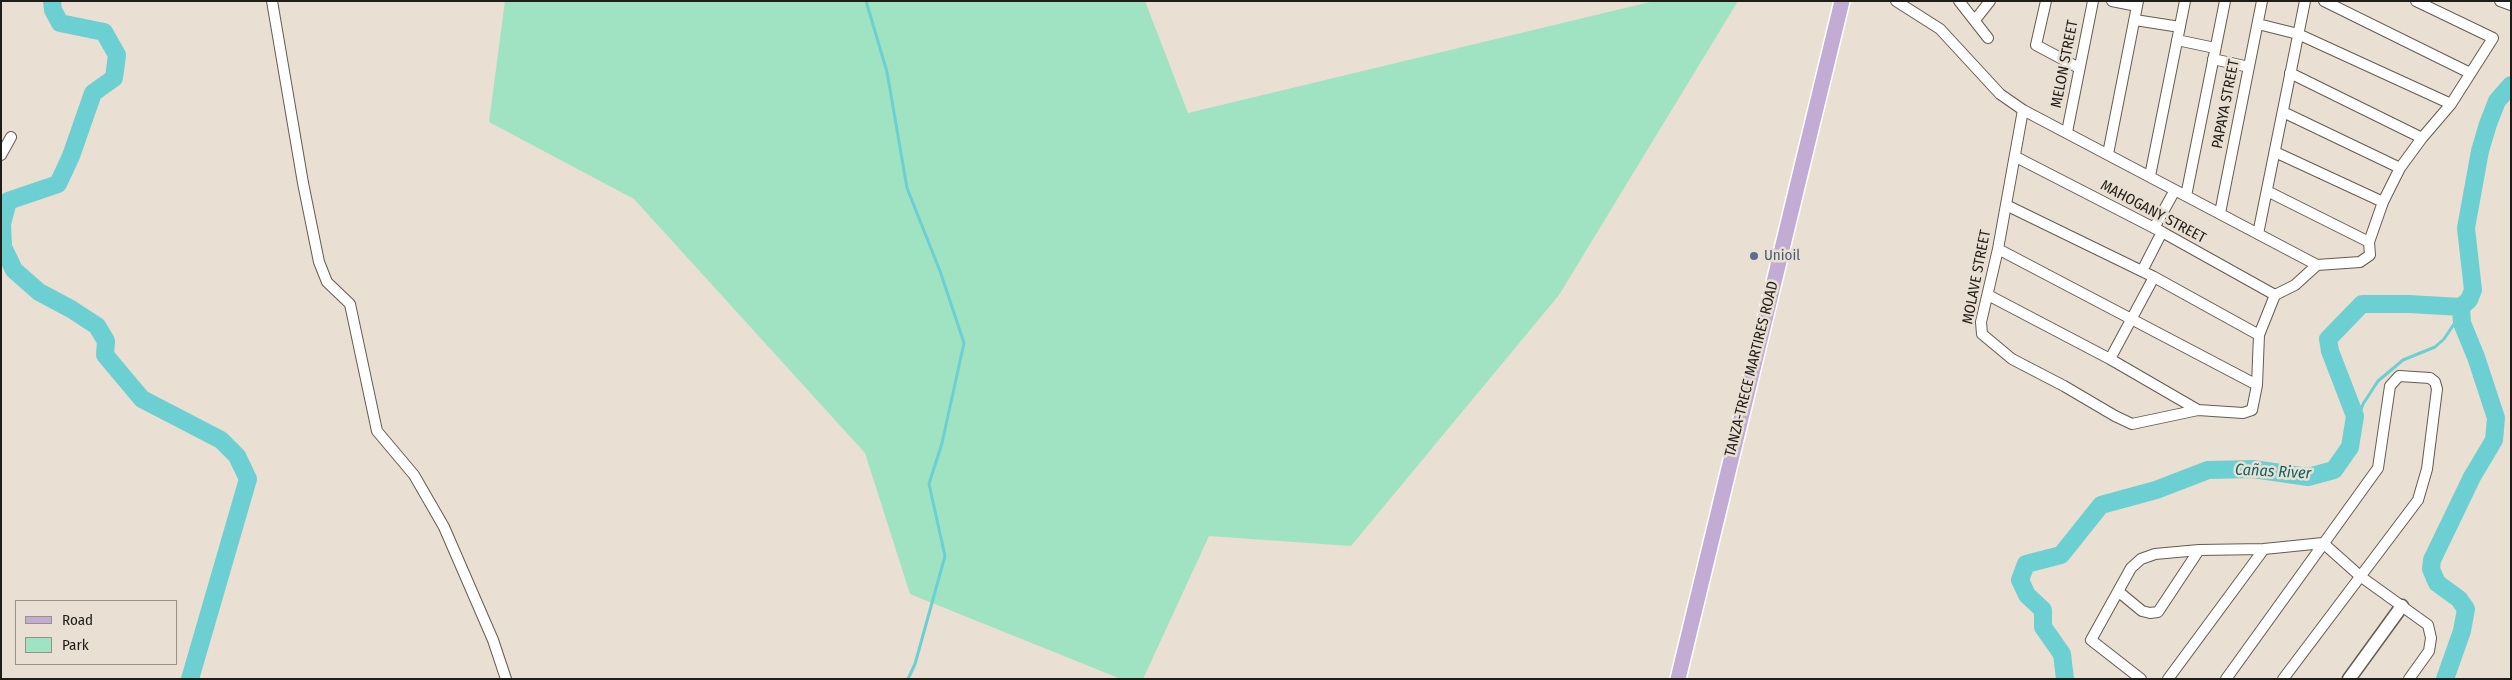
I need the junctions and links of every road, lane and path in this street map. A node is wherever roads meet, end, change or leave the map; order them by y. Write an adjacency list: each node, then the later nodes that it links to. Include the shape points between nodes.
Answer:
1 (272, 1): 69 (street, via 319,262 327,282 350,304 377,431 414,475 444,526 493,640)
2 (1842, 1): 70 (main road, TANZA-TRECE MARTIRES ROAD)
3 (1896, 1): 32 (street, via 1940,29 2000,94)
4 (1959, 1): 18 (street)
5 (1990, 1): 18 (street)
6 (2046, 1): 28 (street, via 2036,45)
7 (2093, 1): 28 (street, MELON STREET)
8 (2112, 1): 16 (street)
9 (2185, 1): 21 (street)
10 (2225, 1): 25 (street)
11 (2262, 1): 20 (street, PAPAYA STREET)
12 (2305, 1): 22 (street)
13 (2324, 1): 30 (street)
14 (2416, 1): 30 (street, via 2493,38)
15 (2500, 1): 17 (street)
16 (2138, 4): 19 (street)
17 (2511, 5)
18 (1975, 20): 23 (street)
19 (2135, 20): 21 (street); 38 (street)
20 (2258, 24): 22 (street); 27 (street, PAPAYA STREET)
21 (2180, 27): 24 (street)
22 (2298, 34): 29 (street); 31 (street)
23 (1988, 38)
24 (2177, 40): 25 (street); 42 (street)
25 (2215, 48): 26 (street)
26 (2213, 60): 27 (street); 45 (street)
27 (2249, 67): 48 (street, PAPAYA STREET)
28 (2079, 68): 34 (street, MELON STREET)
29 (2290, 73): 33 (street); 36 (street)
30 (2470, 73): 31 (street)
31 (2451, 104): 36 (street)
32 (2023, 110): 34 (street); 40 (street, MOLAVE STREET)
33 (2282, 112): 37 (street); 41 (street)
34 (2067, 132): 38 (street)
35 (12, 137): 39 (street)
36 (2422, 138): 41 (street)
37 (2274, 152): 44 (street); 46 (street)
38 (2108, 154): 42 (street)
39 (1, 155)
40 (2016, 157): 47 (street, MOLAVE STREET); 49 (street, MAHOGANY STREET)
41 (2400, 168): 46 (street)
42 (2150, 176): 43 (street)
43 (2175, 190): 45 (street); 49 (street)
44 (2267, 191): 50 (street); 51 (street)
45 (2186, 196): 48 (street)
46 (2383, 202): 51 (street)
47 (2006, 205): 52 (street, MOLAVE STREET); 54 (street)
48 (2220, 213): 50 (street)
49 (2158, 230): 54 (street); 57 (street, MAHOGANY STREET)
50 (2258, 234): 53 (street)
51 (2369, 242): 53 (street, via 2371,249 2367,260)
52 (1998, 248): 56 (street, MOLAVE STREET); 58 (street)
53 (2317, 265): 57 (street, via 2295,285)
54 (2142, 271): 55 (street)
55 (2154, 277): 58 (street); 59 (street)
56 (1988, 295): 60 (street); 62 (street, MOLAVE STREET, via 1980,328 1991,344 2115,416 2132,424)
57 (2276, 295): 59 (street)
58 (2133, 317): 60 (street); 61 (street)
59 (2259, 335): 61 (street)
60 (2110, 359): 62 (street)
61 (2257, 385): 62 (street, via 2252,410 2243,413)
62 (2198, 410)
63 (2324, 543): 64 (street); 66 (street); 66 (street, via 2378,468 2390,386 2399,376 2430,378 2437,389 2427,469 2418,500); 73 (street)
64 (2264, 549): 65 (street); 72 (street)
65 (2199, 550): 67 (street, via 2155,554 2141,559 2131,568); 67 (street, via 2158,612 2142,611)
66 (2360, 576): 68 (street); 74 (street)
67 (2119, 592): 71 (street, via 2091,640)
68 (2402, 606): 75 (street); 76 (street, via 2428,625 2431,638 2429,651)
69 (506, 679)
70 (1678, 679)
71 (2142, 679)
72 (2168, 679)
73 (2226, 679)
74 (2283, 679)
75 (2349, 679)
76 (2409, 679)

